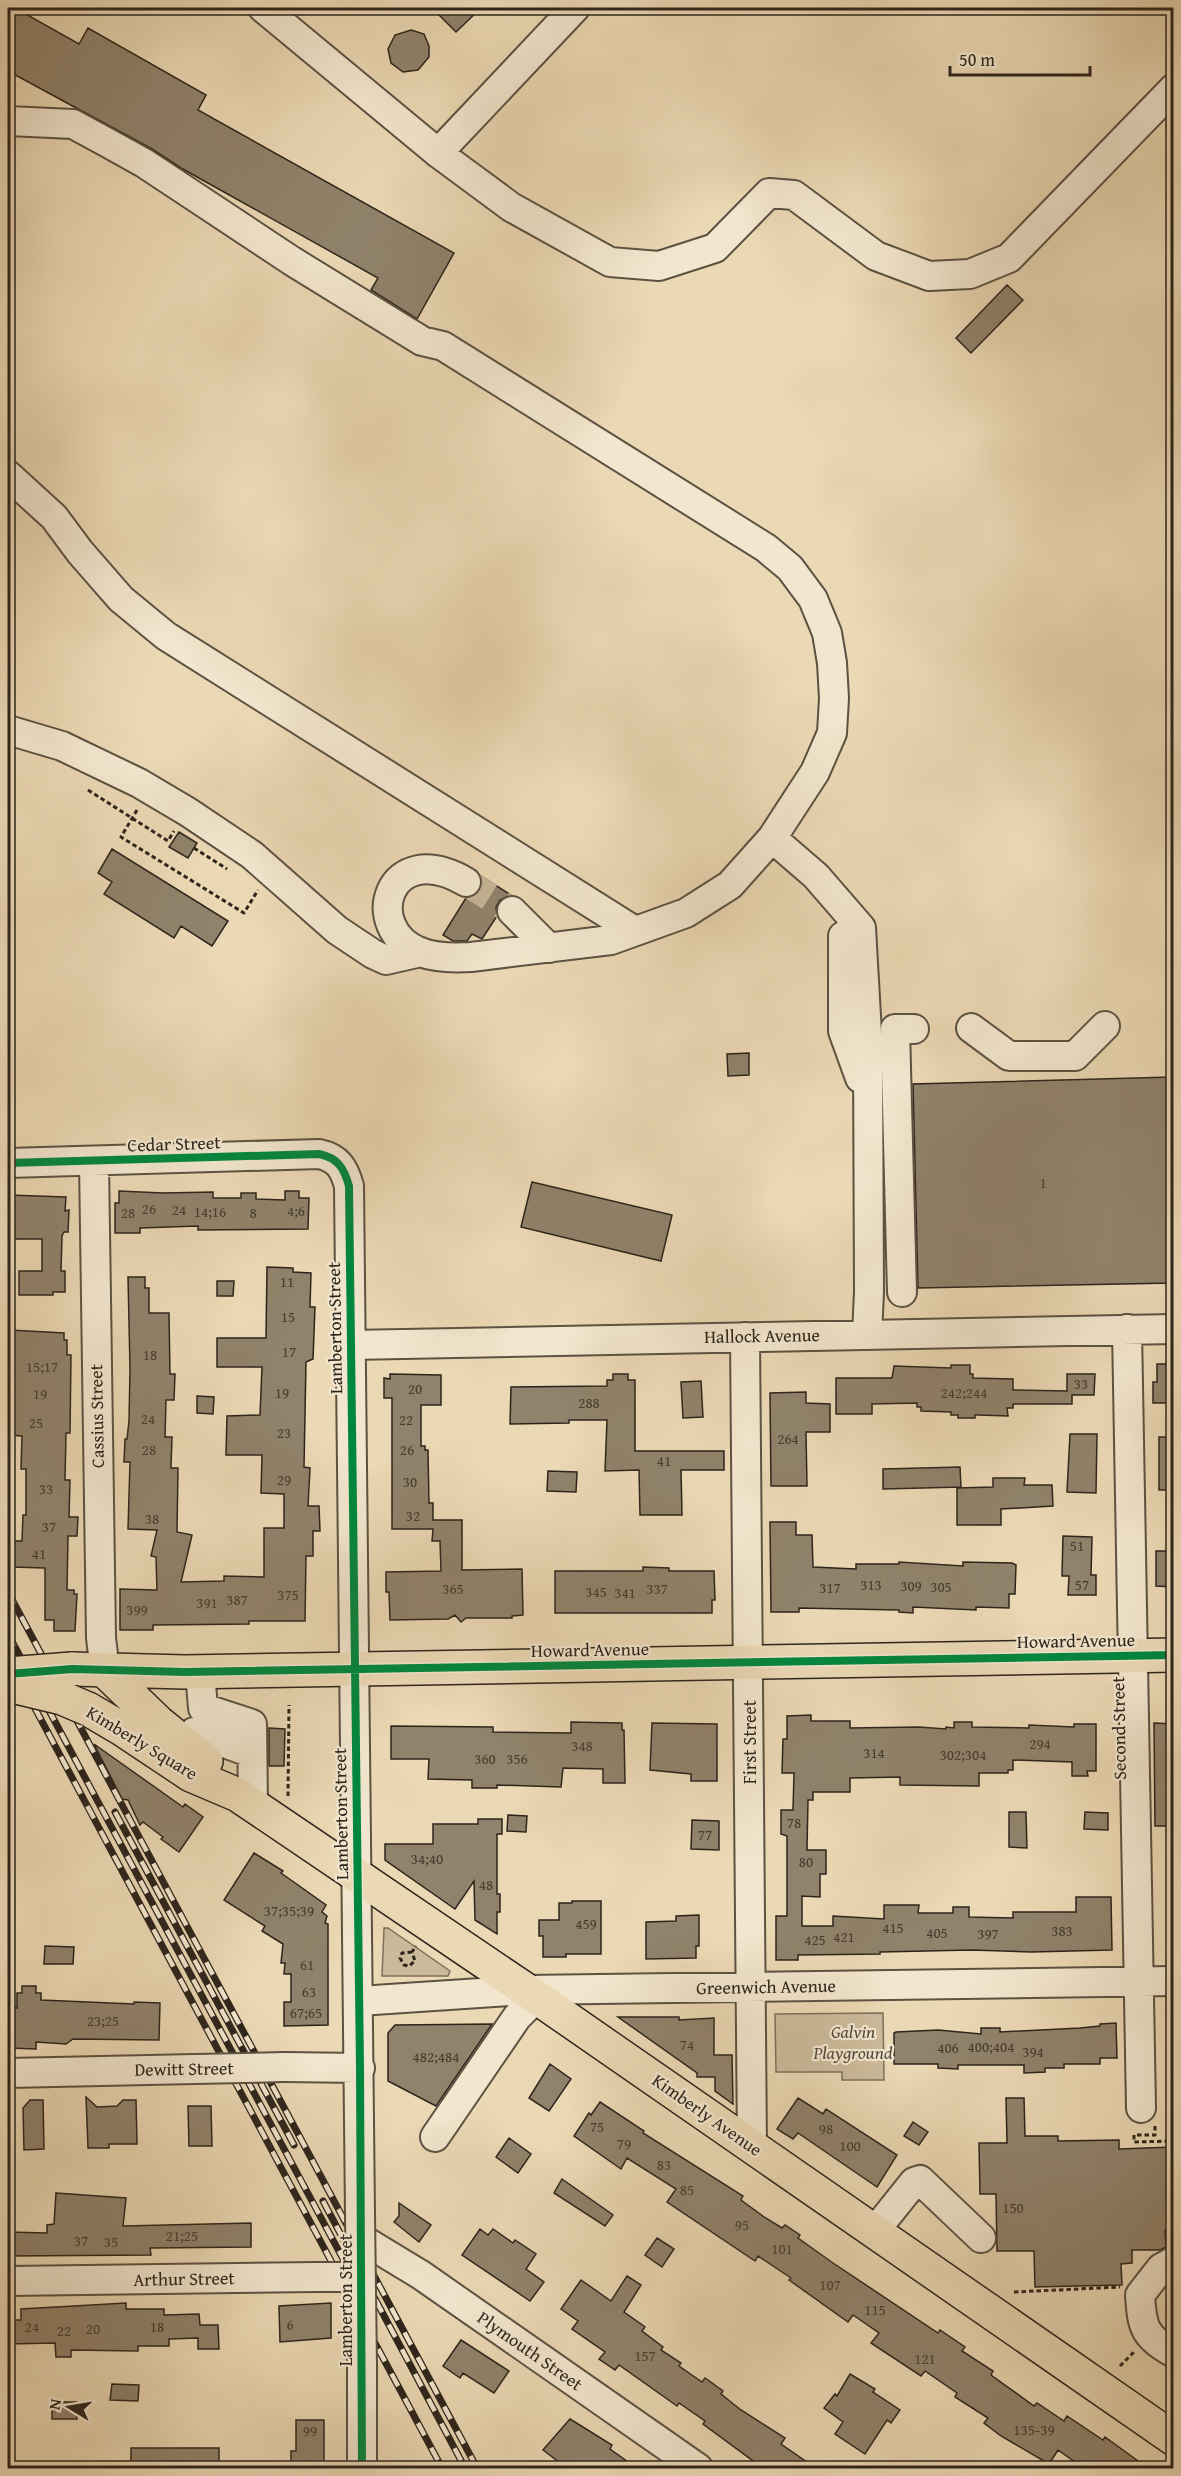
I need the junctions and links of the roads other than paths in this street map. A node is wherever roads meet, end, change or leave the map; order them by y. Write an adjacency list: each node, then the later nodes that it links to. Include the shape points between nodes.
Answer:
1 (263, 8): 5 (street)
2 (575, 8): 5 (street)
3 (1173, 88): 5 (street, via 1009,258 970,274 929,276 876,256 794,195 769,193 715,248 659,266 610,262 511,207)
4 (8, 121): 8 (street, via 73,124 135,158 292,261 422,341 443,346 766,548 790,568 813,599 827,633 834,698 832,733 815,772)
5 (438, 153)
6 (8, 475): 11 (street, via 54,517 121,599 166,636)
7 (8, 730): 13 (street, via 62,746 188,812 252,855 337,930 373,954 386,960)
8 (772, 838): 11 (street, via 730,885 686,913); 23 (street, via 816,876 861,928 868,1097)
9 (466, 882): 13 (street, via 451,873 425,868 408,872 397,880 389,894 391,921 397,935)
10 (512, 911): 12 (street)
11 (635, 931): 12 (street, via 611,940)
12 (549, 948): 13 (street, via 448,958)
13 (421, 952)
14 (1105, 1026): 15 (street, via 1075,1056 1009,1056)
15 (971, 1028)
16 (914, 1029): 20 (street, via 895,1029)
17 (94, 1162): 18 (street, Cedar Street, via 319,1154); 19 (street, Cedar Street); 30 (street, Cassius Street, via 101,1638)
18 (339, 1162): 25 (street, Lamberton Street, via 349,1186)
19 (8, 1163)
20 (902, 1292)
21 (1127, 1329): 22 (street, Hallock Avenue); 23 (street, Hallock Avenue); 27 (street, Second Street)
22 (1173, 1329)
23 (867, 1334): 24 (street, Hallock Avenue)
24 (745, 1337): 25 (street, Hallock Avenue); 28 (street, First Street)
25 (350, 1345): 29 (street, Lamberton Street)
26 (1173, 1655): 27 (main road, Howard Avenue)
27 (1133, 1656): 28 (main road, Howard Avenue); 38 (street, Second Street)
28 (749, 1662): 29 (main road, Howard Avenue); 39 (street, First Street)
29 (356, 1670): 31 (main road, Howard Avenue); 36 (street, Lamberton Street)
30 (105, 1671): 31 (main road, Howard Avenue); 32 (main road, Howard Avenue, bridge, via 72,1668); 34 (main road, Kimberly Square, via 158,1722)
31 (200, 1672): 34 (street)
32 (8, 1674)
33 (8, 1685): 35 (main road, Kimberly Square, bridge, via 62,1698 88,1709 191,1775)
34 (195, 1729): 35 (main road, Kimberly Square, via 201,1757); 35 (street, via 252,1724)
35 (245, 1800): 36 (main road, Kimberly Avenue)
36 (357, 1877): 40 (main road, Kimberly Avenue); 41 (street, Lamberton Street)
37 (1173, 1981): 38 (street, Greenwich Avenue)
38 (1139, 1982): 39 (street, Greenwich Avenue); 44 (street, Second Street)
39 (750, 1987): 40 (street, Greenwich Avenue); 46 (street, First Street)
40 (531, 1994): 41 (street, Greenwich Avenue); 45 (street); 46 (main road, Kimberly Avenue)
41 (359, 2001): 42 (street, Lamberton Street)
42 (360, 2068): 43 (street, Dewitt Street, bridge); 48 (street, Lamberton Street)
43 (8, 2073)
44 (1148, 2116)
45 (435, 2136)
46 (752, 2147): 47 (main road, Kimberly Avenue)
47 (874, 2232): 49 (street, via 914,2182 921,2180); 54 (main road, Kimberly Avenue)
48 (365, 2233): 51 (street, Lamberton Street, bridge); 56 (street, Plymouth Street)
49 (981, 2238)
50 (1173, 2260): 53 (street, via 1161,2268 1140,2295 1141,2322 1155,2343)
51 (361, 2277): 52 (street, Arthur Street, bridge); 55 (street, Lamberton Street, bridge)
52 (8, 2280)
53 (1173, 2354)
54 (1173, 2439)
55 (362, 2469)
56 (698, 2469)

